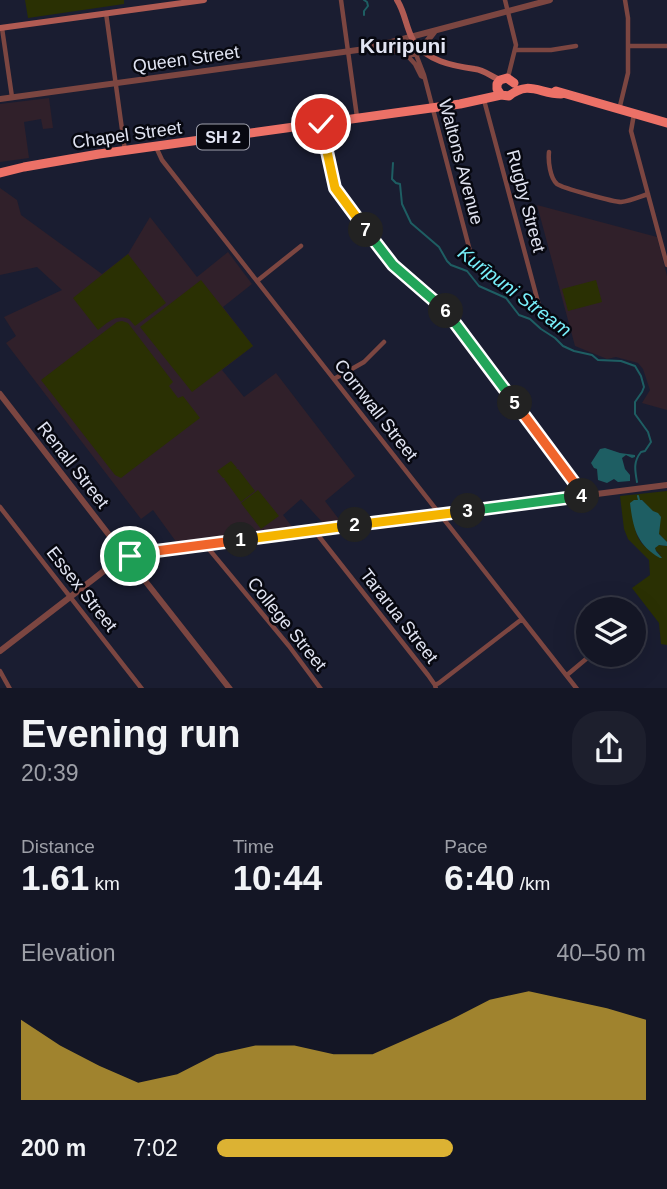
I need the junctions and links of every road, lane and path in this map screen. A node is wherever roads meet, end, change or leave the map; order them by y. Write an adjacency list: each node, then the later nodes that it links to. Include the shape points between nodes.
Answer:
1 (204, 0): 7 (main road)
2 (341, 0): 18 (street)
3 (397, 0): 12 (main road)
4 (505, 0): 8 (street)
5 (550, 0): 8 (street, Queen Street)
6 (625, 0): 14 (street)
7 (194, 1): 9 (main road)
8 (508, 11): 11 (street, Queen Street); 17 (street)
9 (106, 13): 10 (main road); 22 (street)
10 (1, 28): 24 (street)
11 (435, 31): 12 (street, Queen Street); 19 (street)
12 (411, 36): 16 (street, Queen Street); 19 (main road)
13 (576, 46): 17 (street)
14 (628, 46): 15 (street); 28 (street, via 627,79)
15 (667, 46)
16 (376, 47): 18 (street, Queen Street); 20 (street, Queen Street)
17 (515, 50): 23 (street)
18 (347, 52): 22 (street, Queen Street); 30 (street)
19 (419, 52): 20 (street, Queen Street); 21 (street, Waltons Avenue); 23 (main road, via 476,69)
20 (405, 53): 21 (street, Waltons Avenue)
21 (423, 77): 27 (street, Waltons Avenue)
22 (115, 83): 24 (street, Queen Street); 34 (street)
23 (504, 86): 26 (highway, Chapel Street / SH 2); 28 (highway, SH 2, via 529,84)
24 (12, 97): 25 (street, Queen Street)
25 (0, 99)
26 (484, 100): 27 (highway, Chapel Street / SH 2); 42 (street, Rugby Street)
27 (432, 109): 30 (highway, Chapel Street / SH 2); 39 (street, Waltons Avenue)
28 (619, 111): 29 (highway, SH 2)
29 (634, 114): 31 (highway, SH 2); 37 (street, via 631,131)
30 (357, 119): 32 (highway, Chapel Street / SH 2)
31 (667, 123)
32 (321, 124): 33 (highway, Chapel Street / SH 2); 47 (street, via 335,188 386,257 446,311)
33 (156, 147): 34 (highway, Chapel Street / SH 2); 41 (street, Cornwall Street)
34 (125, 151): 36 (highway, Chapel Street / SH 2)
35 (549, 152): 37 (street, via 554,179 561,186 615,201)
36 (0, 170)
37 (648, 194): 40 (street)
38 (301, 246): 41 (street)
39 (471, 255)
40 (667, 265)
41 (257, 281): 44 (street, Cornwall Street)
42 (538, 310)
43 (384, 342): 44 (street, via 364,362)
44 (334, 379): 49 (street, Cornwall Street)
45 (0, 394): 52 (street, Renall Street)
46 (667, 485): 47 (street)
47 (582, 496): 49 (street)
48 (0, 507): 53 (street, Essex Street)
49 (440, 514): 50 (street); 54 (street, Cornwall Street)
50 (316, 530): 51 (street); 59 (street, Tararua Street)
51 (207, 544): 52 (street); 63 (street, College Street)
52 (126, 556): 53 (street); 62 (street, Renall Street)
53 (70, 596): 55 (street); 61 (street, Essex Street)
54 (522, 619): 58 (street, Cornwall Street); 59 (street)
55 (0, 651)
56 (577, 667): 58 (street)
57 (0, 671): 60 (street)
58 (567, 675): 64 (street, Cornwall Street)
59 (435, 687)
60 (10, 688)
61 (142, 688)
62 (230, 688)
63 (321, 688)
64 (577, 688)

